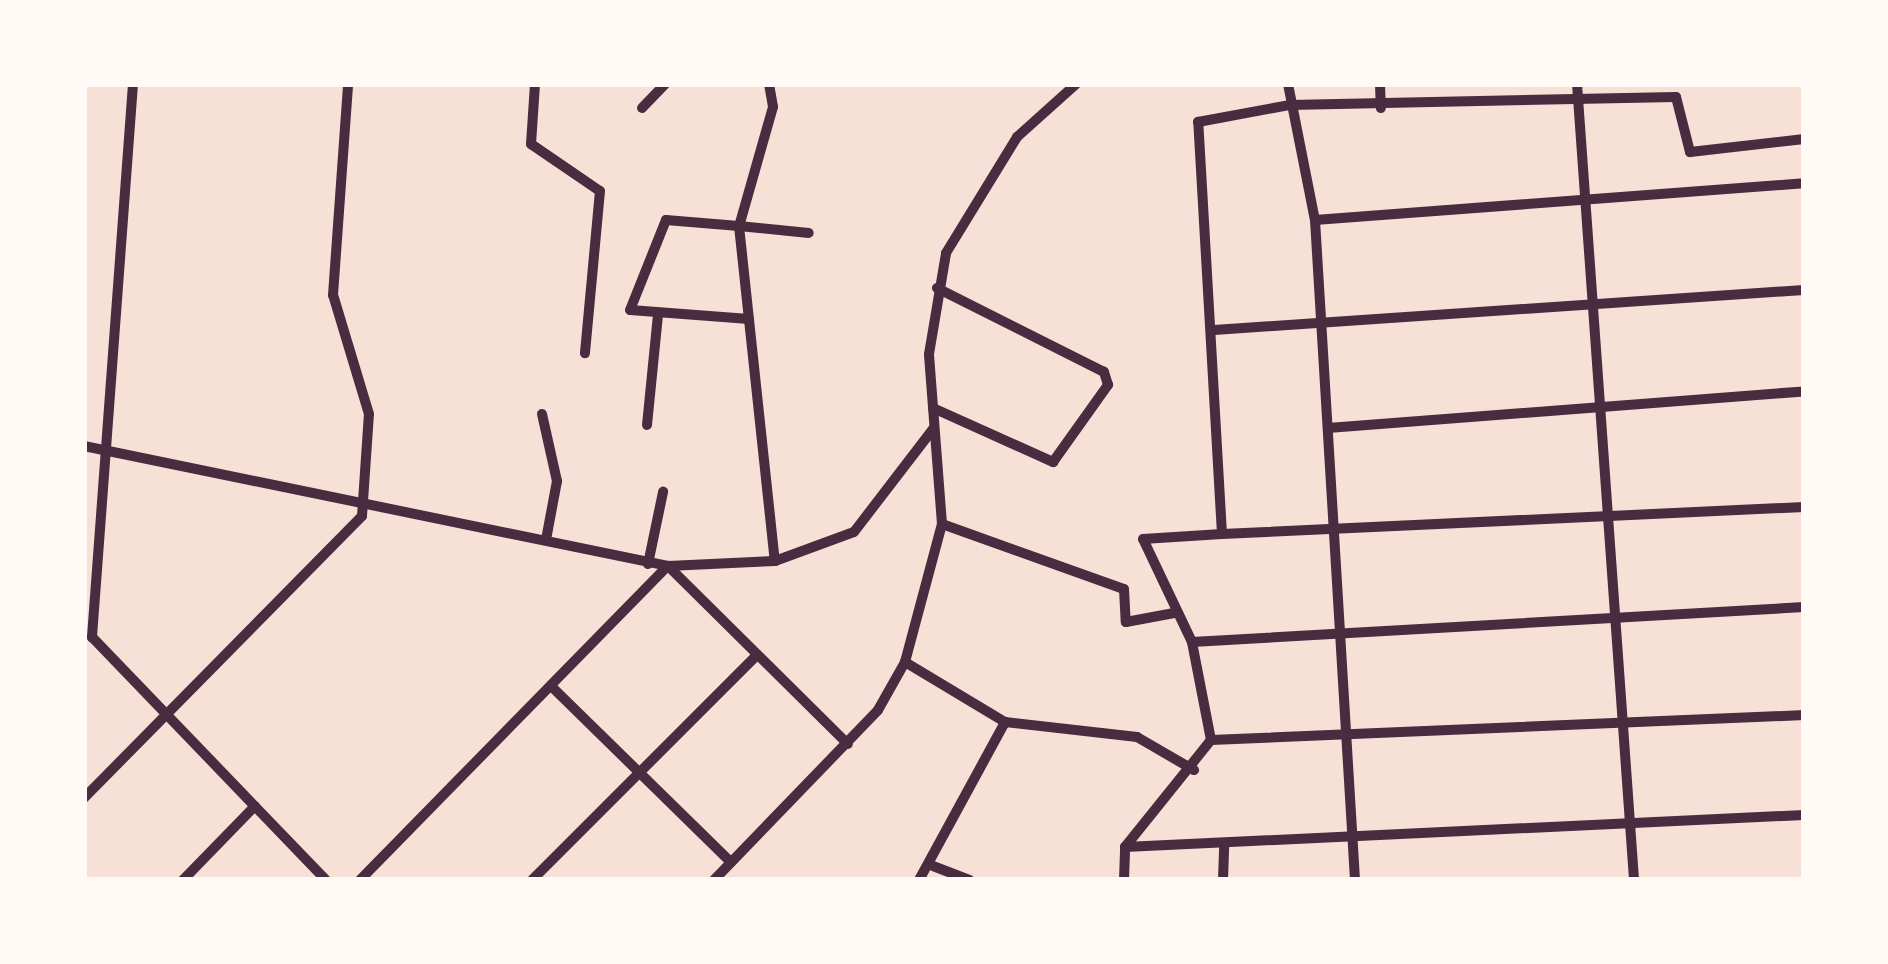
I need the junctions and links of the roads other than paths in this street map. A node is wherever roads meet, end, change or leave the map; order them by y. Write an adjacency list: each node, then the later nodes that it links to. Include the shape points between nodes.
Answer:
1 (133, 84): 36 (street)
2 (348, 84): 38 (street, via 334,295 369,414)
3 (535, 84): 27 (street, via 531,144 600,191)
4 (665, 84): 12 (street)
5 (769, 84): 18 (street, via 773,107)
6 (1076, 84): 20 (street, via 972,198)
7 (1288, 84): 11 (street)
8 (1380, 84): 13 (street)
9 (1577, 84): 10 (street)
10 (1584, 98): 13 (street); 14 (street, via 1676,97 1690,152); 16 (street)
11 (1290, 105): 13 (street); 17 (street); 26 (street, via 1198,122)
12 (642, 108)
13 (1382, 108)
14 (1804, 139)
15 (1804, 183): 16 (street)
16 (1591, 205): 17 (street); 22 (street)
17 (1315, 220): 25 (street)
18 (739, 226): 19 (street); 23 (street, via 666,220 630,310); 24 (street)
19 (809, 233)
20 (937, 288): 29 (street); 29 (street, via 1104,372 1108,385 1053,463)
21 (1804, 290): 22 (street)
22 (1600, 308): 25 (street); 30 (street)
23 (658, 314): 24 (street); 32 (street)
24 (749, 319): 45 (street)
25 (1320, 328): 26 (street); 33 (street)
26 (1214, 330): 43 (street)
27 (585, 353)
28 (1804, 392): 30 (street)
29 (933, 408): 34 (street)
30 (1608, 413): 33 (street); 40 (street)
31 (542, 414): 44 (street, via 557,481)
32 (647, 425)
33 (1328, 428): 42 (street)
34 (933, 429): 41 (street); 45 (street, via 888,501 854,532)
35 (84, 446): 36 (street)
36 (105, 451): 38 (street); 56 (street, via 92,637)
37 (663, 492): 46 (street)
38 (366, 500): 44 (street); 56 (street)
39 (1804, 507): 40 (street)
40 (1615, 516): 42 (street); 50 (street)
41 (942, 524): 49 (street, via 1124,589 1126,622); 54 (street)
42 (1331, 529): 43 (street); 51 (street)
43 (1222, 534): 49 (street, via 1143,539)
44 (546, 541): 46 (street)
45 (775, 561): 47 (street)
46 (648, 564): 47 (street)
47 (668, 566): 53 (street); 55 (street)
48 (1804, 607): 50 (street)
49 (1174, 613): 52 (street)
50 (1619, 616): 51 (street); 58 (street)
51 (1337, 633): 52 (street); 60 (street)
52 (1192, 642): 61 (street)
53 (757, 655): 62 (street); 64 (street)
54 (905, 662): 59 (street); 62 (street)
55 (551, 686): 64 (street); 76 (street)
56 (168, 712): 65 (street); 66 (street)
57 (1804, 715): 58 (street)
58 (1625, 720): 60 (street); 68 (street)
59 (1005, 722): 63 (street, via 1137,737); 73 (street)
60 (1345, 734): 61 (street); 69 (street)
61 (1211, 740): 63 (street)
62 (848, 744): 72 (street)
63 (1194, 770): 71 (street)
64 (639, 774): 72 (street); 77 (street)
65 (84, 798)
66 (255, 806): 74 (street); 75 (street)
67 (1804, 815): 68 (street)
68 (1631, 820): 69 (street); 84 (street)
69 (1352, 836): 70 (street); 83 (street)
70 (1224, 846): 71 (street); 82 (street)
71 (1125, 847): 81 (street)
72 (730, 862): 78 (street)
73 (933, 866): 79 (street); 80 (street)
74 (183, 880)
75 (326, 880)
76 (360, 880)
77 (532, 880)
78 (715, 880)
79 (920, 880)
80 (969, 880)
81 (1124, 880)
82 (1223, 880)
83 (1355, 880)
84 (1634, 880)

